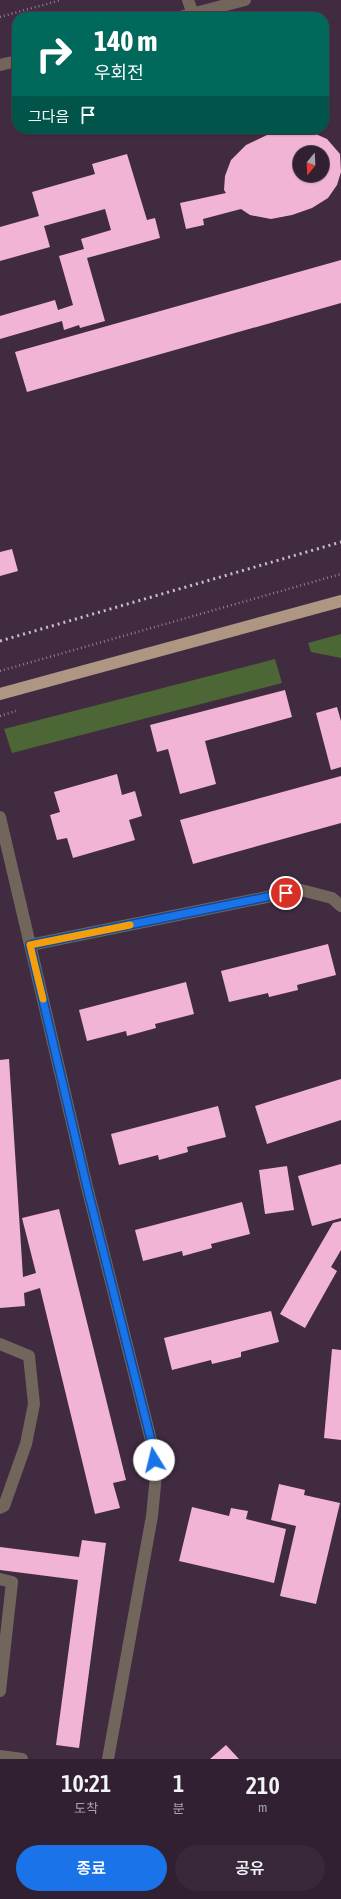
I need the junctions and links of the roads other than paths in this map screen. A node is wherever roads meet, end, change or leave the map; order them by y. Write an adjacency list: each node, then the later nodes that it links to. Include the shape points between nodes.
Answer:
1 (188, 0): 3 (street)
2 (245, 0): 4 (street)
3 (192, 12)
4 (200, 12)
5 (12, 62): 6 (street)
6 (0, 65)
7 (341, 601): 8 (main road)
8 (0, 694)
9 (0, 817): 11 (street)
10 (341, 906): 11 (street, via 332,898 301,890)
11 (30, 945): 18 (street, via 87,1187 152,1444 156,1475 152,1516)
12 (0, 1344): 13 (street, via 29,1356 34,1404 26,1444 4,1506)
13 (0, 1508)
14 (0, 1579): 15 (street, via 12,1582)
15 (0, 1691)
16 (0, 1756): 17 (street)
17 (22, 1759)
18 (108, 1759)

